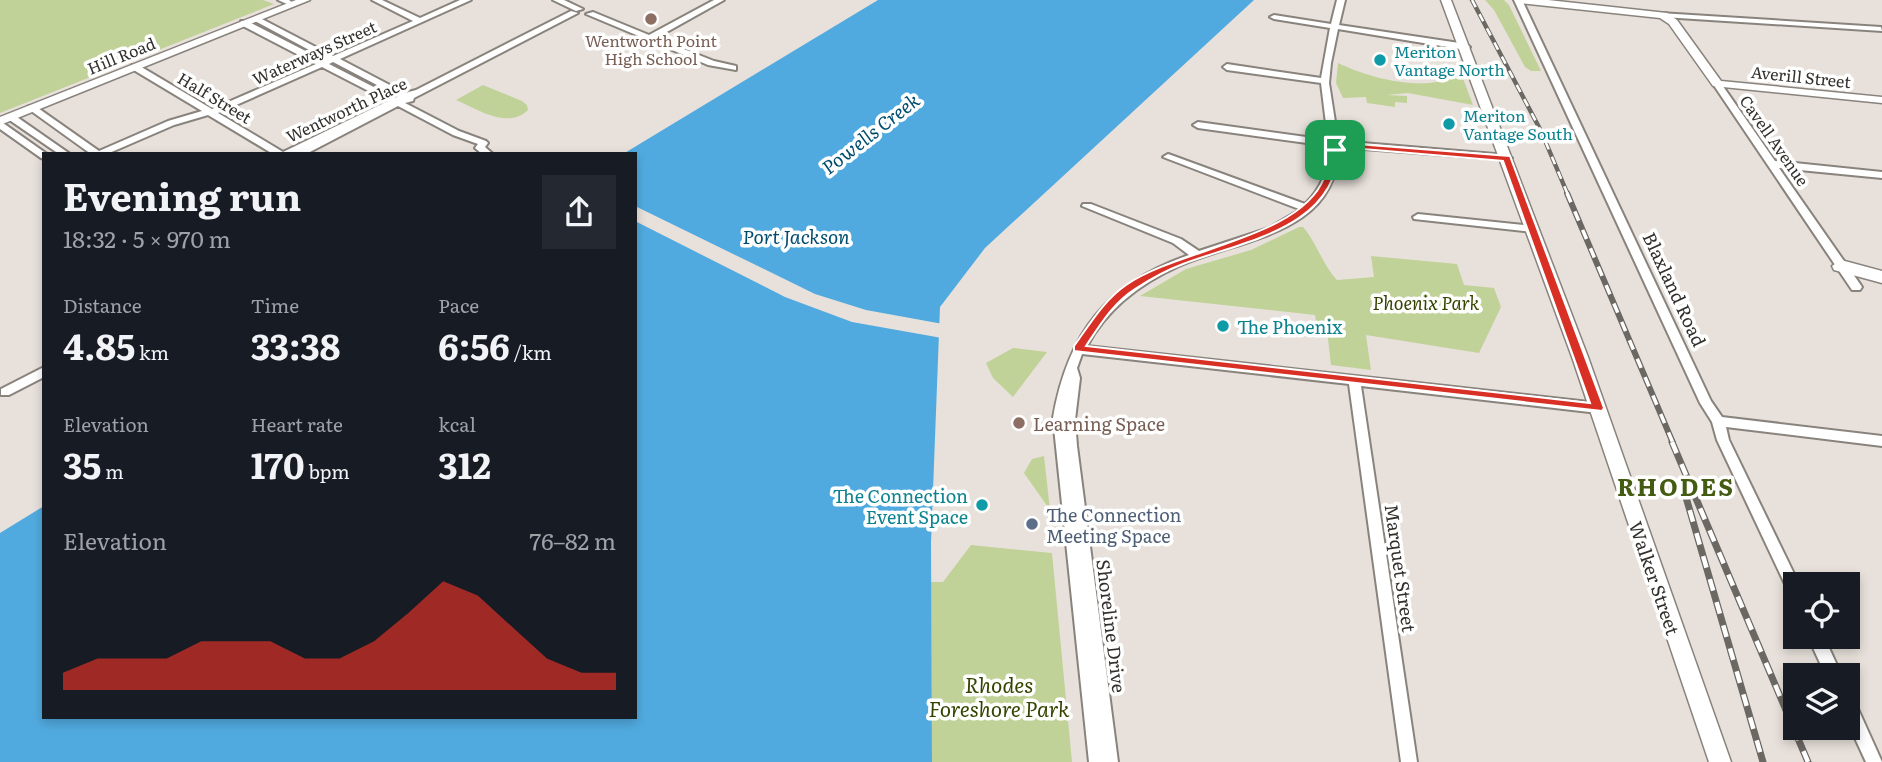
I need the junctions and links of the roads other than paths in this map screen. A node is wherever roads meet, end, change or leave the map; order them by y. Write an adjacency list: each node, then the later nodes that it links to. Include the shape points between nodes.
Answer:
1 (305, 0): 14 (street, Hill Road)
2 (376, 0): 13 (street)
3 (467, 0): 13 (street, Waterways Street)
4 (557, 0): 10 (street)
5 (719, 0): 17 (street)
6 (1341, 0): 15 (street, Shoreline Drive)
7 (1446, 0): 18 (street, Walker Street)
8 (1519, 0): 11 (street); 59 (street, Blaxland Road)
9 (289, 1): 14 (street, Hill Road)
10 (581, 13): 17 (street); 26 (street, Wentworth Place)
11 (1663, 15): 16 (street); 25 (street, Cavell Avenue, via 1675,24)
12 (1274, 17): 15 (street)
13 (416, 19): 19 (street, Waterways Street)
14 (249, 21): 19 (street); 20 (street); 21 (street, Hill Road)
15 (1336, 27): 18 (street); 24 (street, Shoreline Drive)
16 (1881, 29)
17 (649, 38): 23 (street)
18 (1466, 47): 42 (street, Walker Street)
19 (333, 59): 20 (street, Waterways Street); 26 (street)
20 (323, 64): 26 (street); 29 (street, Waterways Street)
21 (135, 67): 28 (street, Hill Road); 29 (street, Half Street)
22 (1227, 67): 24 (street)
23 (733, 68)
24 (1324, 81): 32 (street, Shoreline Drive)
25 (1717, 84): 27 (street, Averill Street); 43 (street, Cavell Avenue)
26 (403, 100): 37 (street, Wentworth Place); 38 (street); 39 (street, via 456,133 482,143 480,148)
27 (1882, 100)
28 (32, 108): 30 (street, Hill Road); 34 (street)
29 (210, 112): 35 (street, Waterways Street); 36 (street, Half Street)
30 (4, 121): 33 (street); 40 (street)
31 (1198, 125): 32 (street)
32 (1334, 144): 42 (street); 46 (street, Shoreline Drive, via 1331,172)
33 (61, 152)
34 (95, 152)
35 (103, 152)
36 (277, 152)
37 (290, 152)
38 (303, 152)
39 (485, 152)
40 (42, 154)
41 (1168, 157): 46 (street)
42 (1507, 158): 48 (street, Walker Street)
43 (1773, 164): 44 (street); 50 (street, Cavell Avenue)
44 (1882, 175)
45 (1087, 206): 49 (street, via 1177,241)
46 (1306, 208): 49 (street, Shoreline Drive, via 1260,236)
47 (1418, 217): 48 (street)
48 (1533, 229): 58 (street, Walker Street)
49 (1197, 255): 53 (street, Shoreline Drive, via 1162,269 1118,296)
50 (1841, 266): 51 (highway); 52 (street, Cavell Avenue)
51 (1882, 277)
52 (1856, 287)
53 (1078, 349): 54 (street, Shoreline Drive); 56 (street)
54 (1071, 369): 63 (street, Shoreline Drive, via 1059,418); 64 (street, Shoreline Drive, via 1071,446)
55 (42, 372): 57 (street)
56 (1354, 379): 58 (street); 65 (street, Marquet Street)
57 (5, 392)
58 (1598, 408): 66 (street, Walker Street)
59 (1718, 421): 60 (street); 61 (street, Blaxland Road)
60 (1882, 441)
61 (1786, 572)
62 (1860, 731): 67 (street)
63 (1097, 762)
64 (1110, 762)
65 (1409, 762)
66 (1720, 762)
67 (1874, 762)

